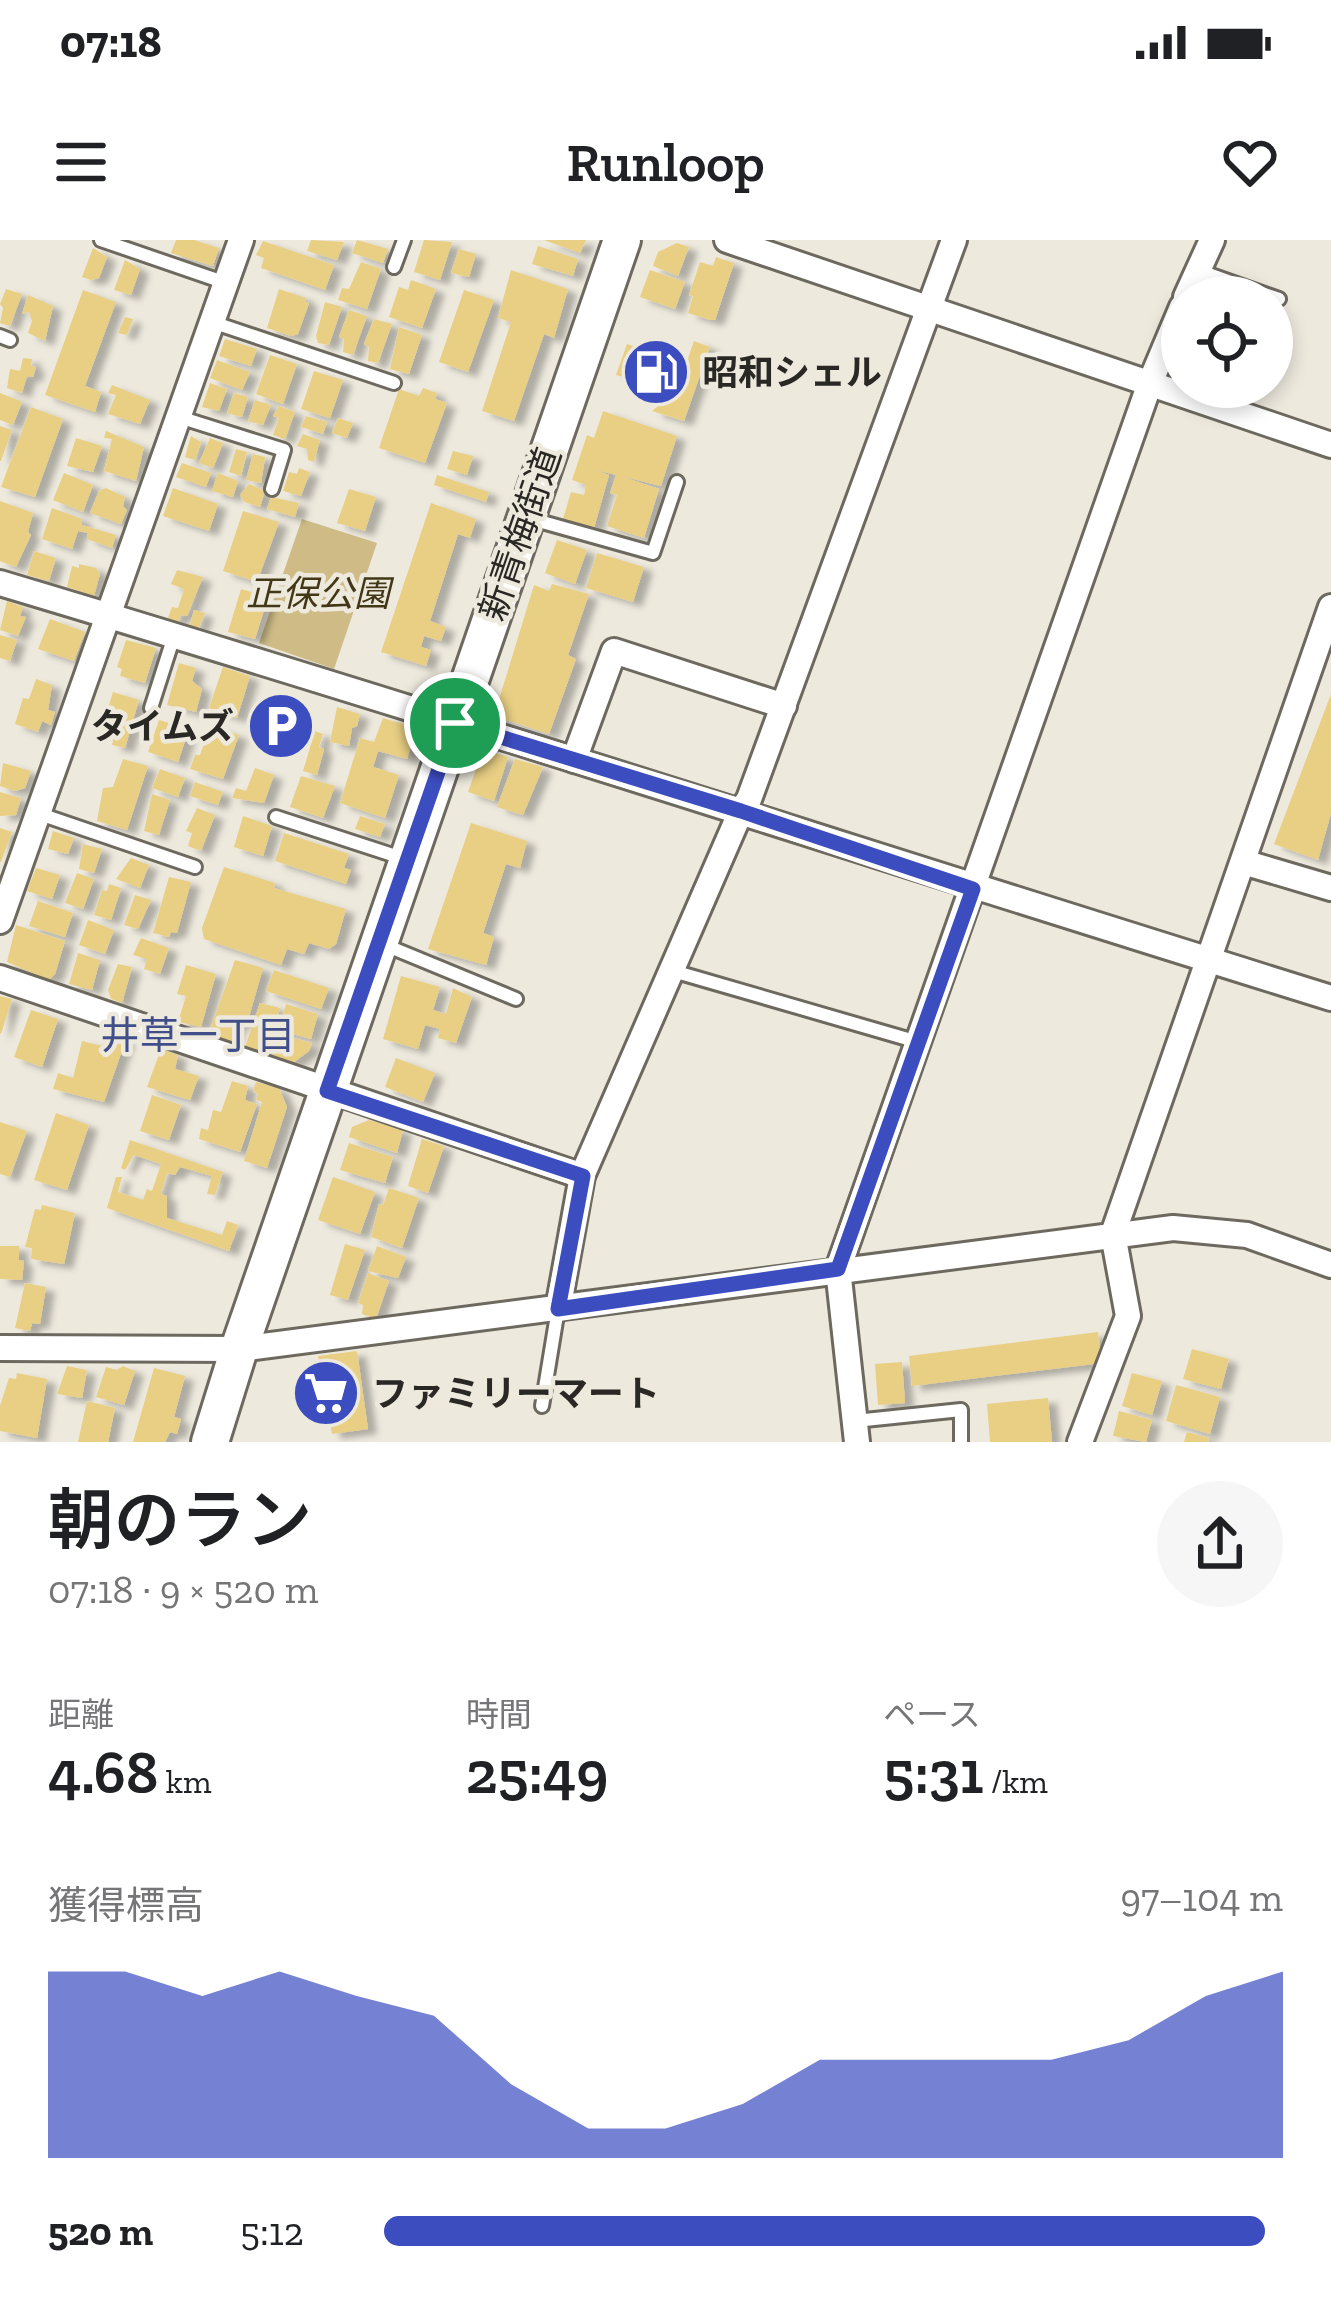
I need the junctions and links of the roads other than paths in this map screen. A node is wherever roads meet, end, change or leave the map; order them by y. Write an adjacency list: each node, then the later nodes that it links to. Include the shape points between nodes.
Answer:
1 (101, 240): 12 (lane)
2 (241, 240): 12 (street)
3 (404, 240): 8 (lane)
4 (622, 240): 22 (main road, 新青梅街道)
5 (728, 240): 13 (street)
6 (954, 240): 13 (street)
7 (1212, 240): 9 (street)
8 (394, 267)
9 (1197, 271): 10 (street); 11 (lane)
10 (1195, 276)
11 (1212, 276)
12 (226, 283): 14 (street)
13 (928, 307): 16 (street); 27 (street)
14 (212, 322): 17 (lane); 18 (street)
15 (1161, 356): 16 (street)
16 (1150, 382): 19 (street); 38 (street)
17 (394, 383)
18 (179, 417): 21 (lane, via 284,450); 25 (street)
19 (1331, 445)
20 (677, 482): 22 (lane, via 653,554)
21 (272, 489)
22 (526, 518): 29 (main road, 新青梅街道)
23 (0, 583): 25 (street)
24 (1331, 607): 35 (street)
25 (108, 615): 26 (street); 32 (street)
26 (174, 636): 28 (lane); 29 (street)
27 (784, 706): 30 (street, via 614,651); 31 (street)
28 (151, 708)
29 (455, 723): 30 (street); 34 (main road, 新青梅街道)
30 (574, 760): 31 (street)
31 (741, 811): 38 (street); 42 (street)
32 (37, 813): 36 (lane); 39 (street)
33 (276, 817): 34 (lane)
34 (406, 860): 40 (main road, 新青梅街道)
35 (1243, 862): 37 (street); 41 (street)
36 (195, 866)
37 (1331, 888)
38 (973, 889): 41 (street); 46 (street)
39 (0, 921)
40 (379, 943): 45 (lane); 47 (main road, 新青梅街道)
41 (1209, 960): 44 (street); 49 (street)
42 (671, 971): 46 (lane); 48 (street)
43 (0, 978): 47 (street)
44 (1331, 998)
45 (516, 999)
46 (918, 1042): 51 (street)
47 (327, 1091): 48 (street); 54 (main road, 新青梅街道)
48 (583, 1176): 52 (street)
49 (1112, 1234): 50 (street, via 1212,1228); 51 (street); 59 (street, via 1128,1316)
50 (1331, 1265)
51 (838, 1269): 52 (street); 56 (street)
52 (558, 1309): 54 (street); 55 (lane)
53 (0, 1348): 54 (street)
54 (239, 1349): 57 (main road, 新青梅街道)
55 (542, 1406)
56 (856, 1432): 58 (lane, via 961,1410)
57 (210, 1442)
58 (961, 1442)
59 (1080, 1442)

